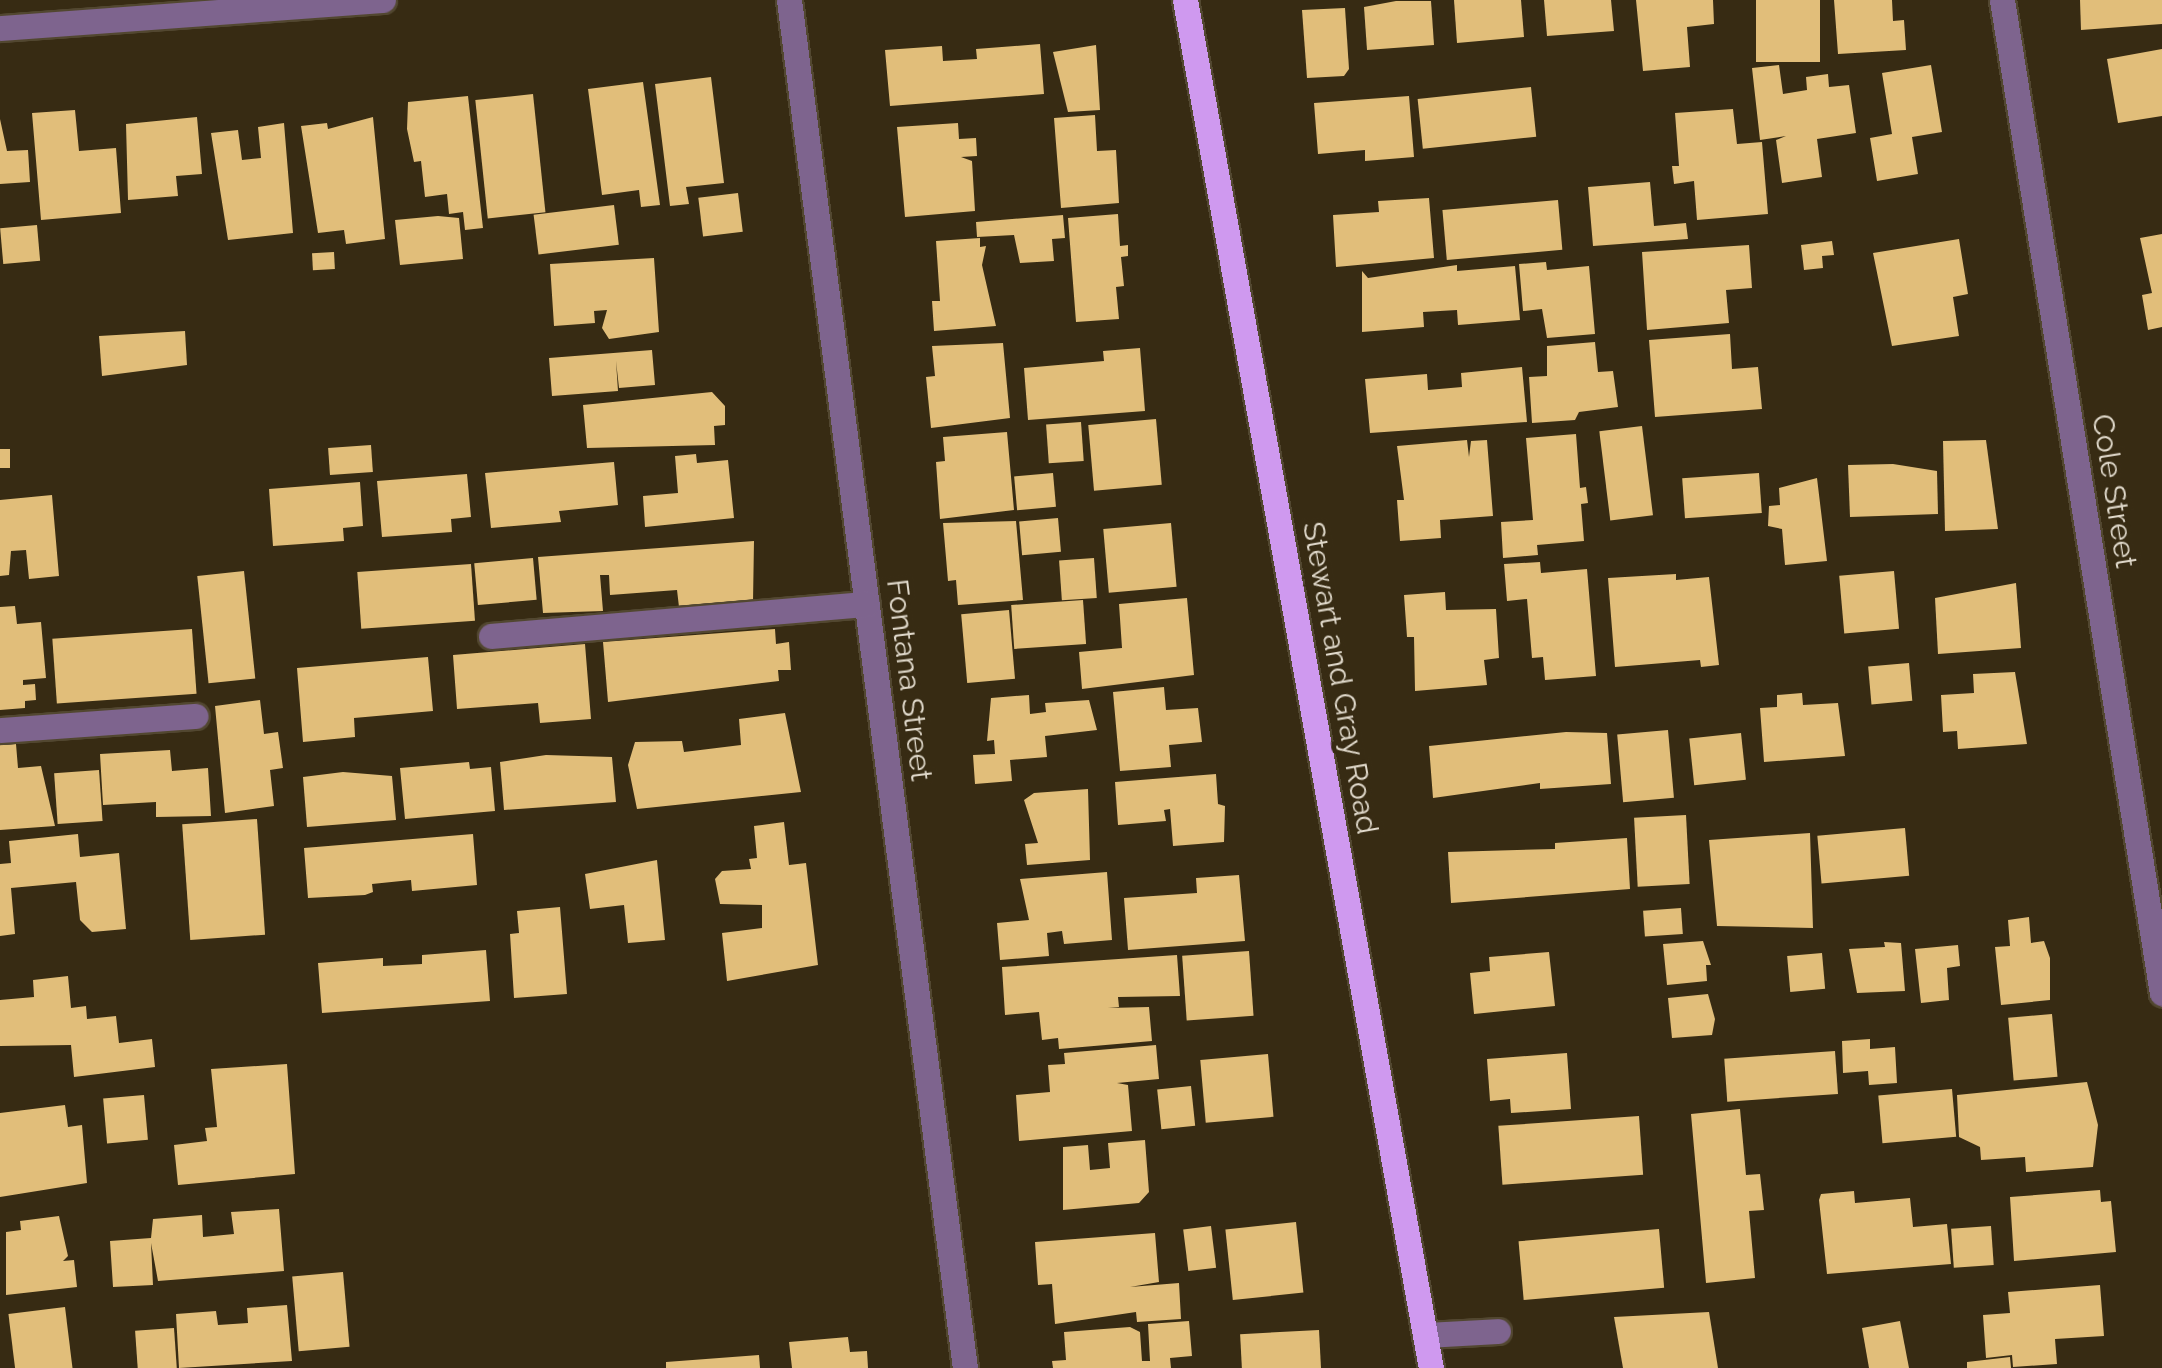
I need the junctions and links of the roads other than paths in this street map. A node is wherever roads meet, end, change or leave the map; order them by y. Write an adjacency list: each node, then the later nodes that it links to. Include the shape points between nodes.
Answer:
1 (383, 0): 5 (street)
2 (789, 0): 6 (street, Fontana Street)
3 (1184, 0): 12 (main road, Stewart and Gray Road)
4 (2002, 0): 10 (street, Cole Street)
5 (0, 28)
6 (867, 604): 7 (street); 13 (street, Fontana Street)
7 (490, 636)
8 (195, 716): 9 (street)
9 (0, 730)
10 (2162, 993)
11 (1498, 1331): 12 (street)
12 (1425, 1335): 14 (main road, Stewart and Gray Road)
13 (965, 1368)
14 (1431, 1368)

